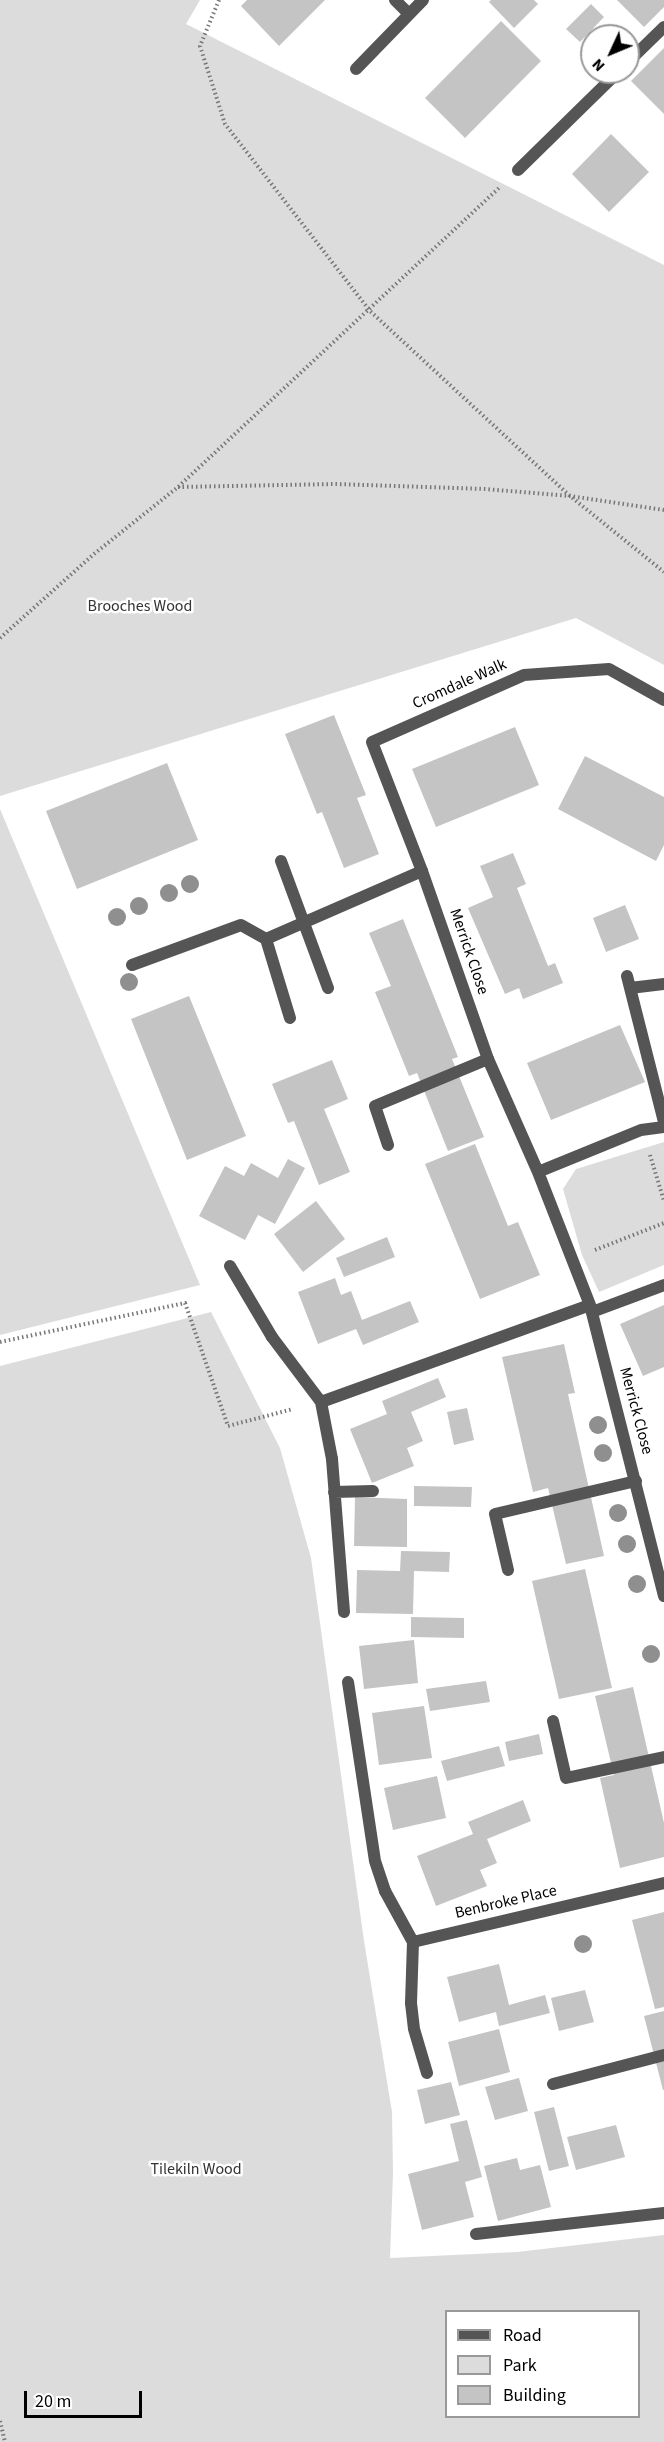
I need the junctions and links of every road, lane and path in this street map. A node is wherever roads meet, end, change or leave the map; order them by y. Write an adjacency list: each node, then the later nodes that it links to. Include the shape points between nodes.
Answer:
1 (219, 0): 10 (path, via 200,46 225,124)
2 (395, 0): 4 (street)
3 (423, 0): 4 (street)
4 (408, 14): 7 (street)
5 (664, 27): 6 (street)
6 (640, 50)
7 (356, 69)
8 (606, 84): 9 (street)
9 (518, 170): 10 (path)
10 (370, 311): 11 (path); 12 (path)
11 (178, 487): 12 (path, via 336,484); 15 (path, via 94,554)
12 (570, 496): 13 (path); 14 (path)
13 (664, 510)
14 (664, 572)
15 (0, 638)
16 (664, 700): 17 (street, Cromdale Walk, via 609,669 524,675)
17 (372, 742): 19 (street, Merrick Close)
18 (281, 861): 20 (street)
19 (422, 871): 20 (street); 26 (street, Merrick Close)
20 (303, 921): 21 (street); 24 (street)
21 (266, 939): 22 (street, via 241,925); 25 (street)
22 (132, 965)
23 (664, 984): 27 (street, via 628,982)
24 (328, 988)
25 (290, 1018)
26 (488, 1059): 30 (street, via 375,1106); 31 (street, Merrick Close)
27 (664, 1122)
28 (664, 1127): 29 (street)
29 (641, 1130): 31 (street); 32 (path)
30 (388, 1145)
31 (538, 1172): 34 (street, Merrick Close)
32 (664, 1200)
33 (664, 1223): 34 (path)
34 (572, 1259): 37 (street, Merrick Close)
35 (230, 1266): 39 (street, via 272,1336)
36 (664, 1285): 37 (street)
37 (591, 1309): 39 (street); 40 (street, Merrick Close)
38 (0, 1342): 39 (path, via 184,1304 228,1426)
39 (321, 1402): 42 (street)
40 (636, 1481): 43 (street, via 495,1514); 44 (street, Merrick Close)
41 (373, 1491): 42 (street)
42 (334, 1492): 45 (street)
43 (508, 1570)
44 (664, 1596)
45 (345, 1612)
46 (348, 1682): 50 (street, via 375,1861 385,1891)
47 (553, 1721): 48 (street, via 566,1778)
48 (664, 1757)
49 (664, 1883): 50 (street, Benbroke Place)
50 (413, 1942): 52 (street, via 411,2003 414,2029)
51 (664, 2055): 53 (street)
52 (428, 2073)
53 (554, 2084)
54 (664, 2213): 55 (street)
55 (476, 2234)
56 (0, 2421): 57 (path)
57 (5, 2442)

